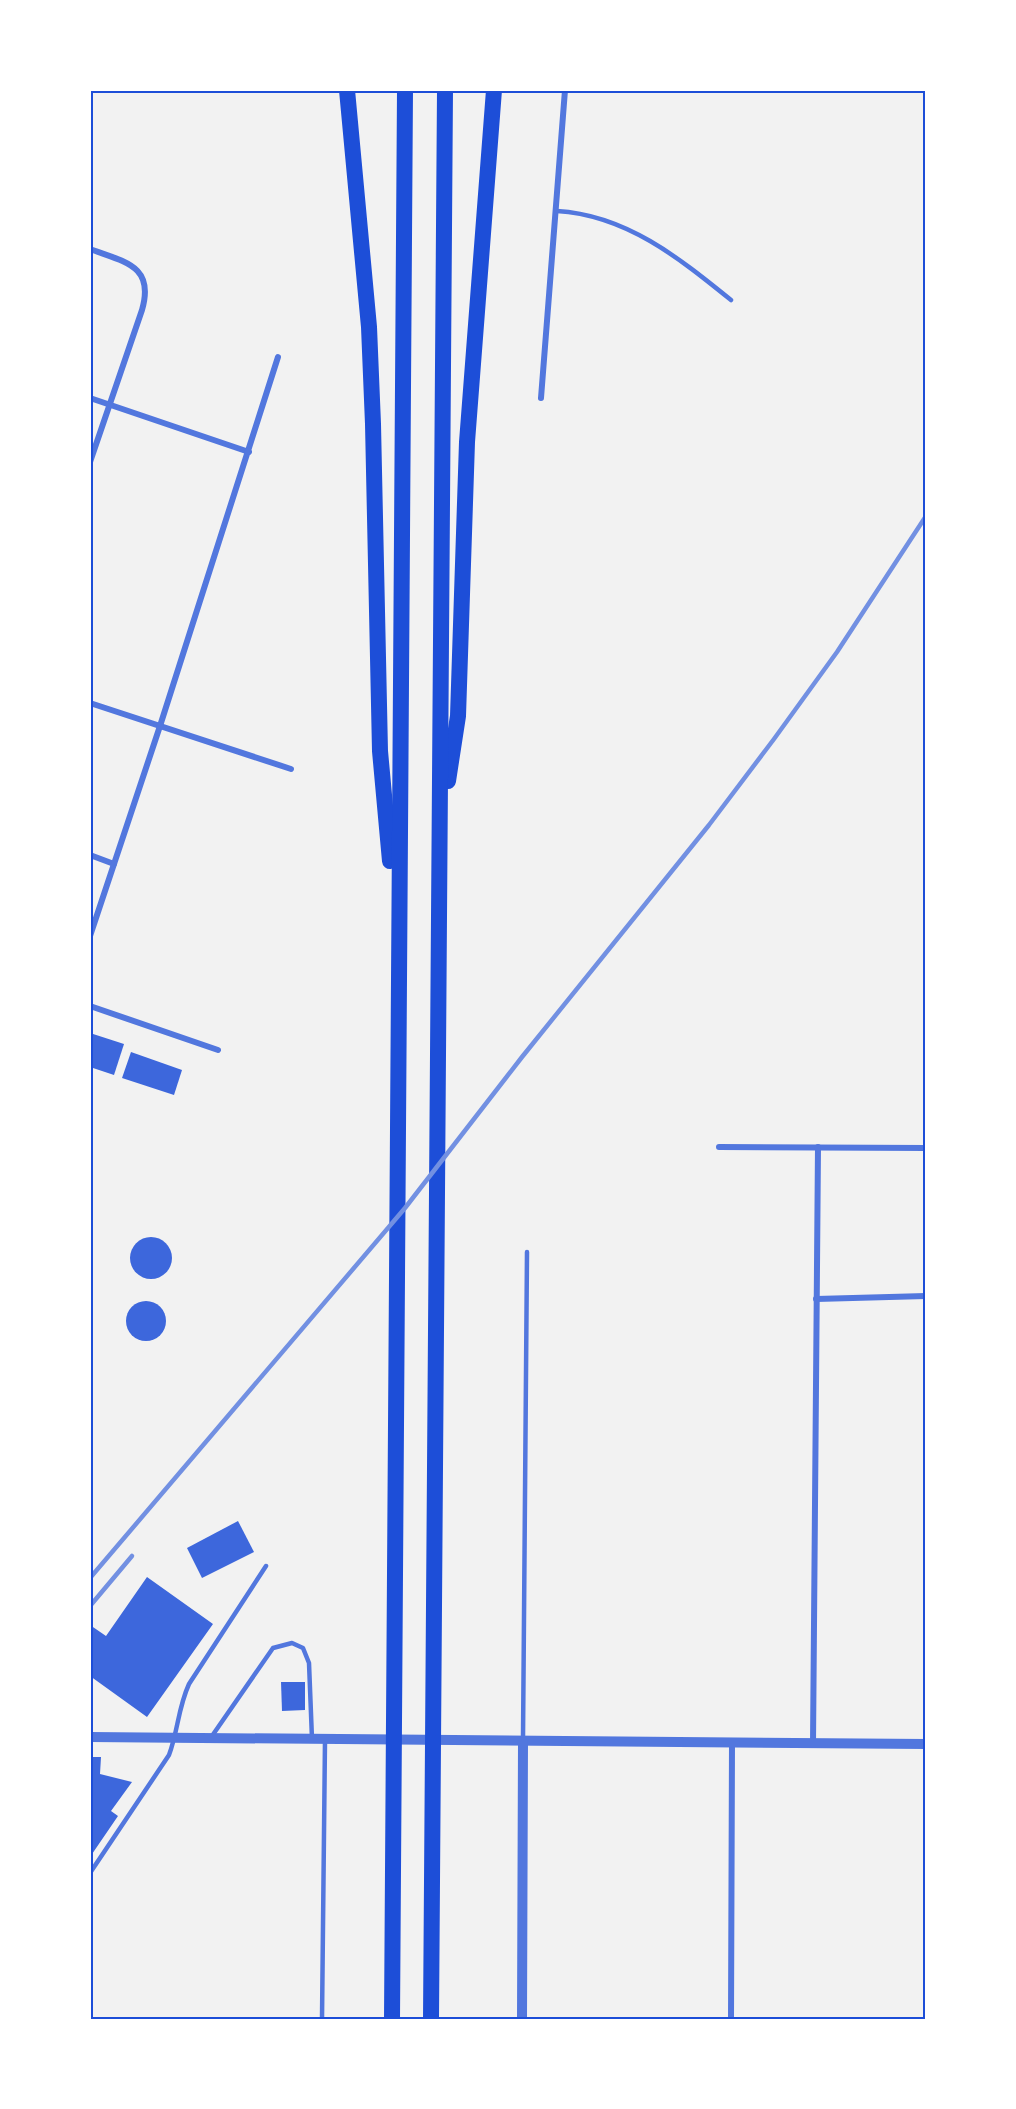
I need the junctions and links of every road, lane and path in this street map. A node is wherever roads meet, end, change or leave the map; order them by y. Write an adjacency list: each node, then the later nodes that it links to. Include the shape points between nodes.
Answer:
1 (347, 90): 22 (highway, via 369,327 380,751)
2 (405, 90): 22 (highway)
3 (445, 90): 18 (highway)
4 (494, 90): 18 (highway, via 467,441 458,716)
5 (565, 90): 6 (street)
6 (556, 211): 8 (lane, via 579,212 655,243); 11 (street)
7 (90, 249): 12 (street, via 132,265 145,283 146,297)
8 (730, 300)
9 (278, 357): 13 (street)
10 (90, 398): 12 (street)
11 (541, 398)
12 (109, 404): 13 (street); 14 (street)
13 (249, 452): 16 (street)
14 (90, 462)
15 (90, 703): 16 (street)
16 (160, 726): 17 (street); 20 (street)
17 (291, 769)
18 (440, 835): 44 (highway)
19 (90, 855): 20 (street)
20 (114, 864): 21 (street)
21 (90, 936)
22 (399, 957): 43 (highway)
23 (90, 1006): 24 (street)
24 (218, 1050)
25 (719, 1147): 26 (street)
26 (818, 1148): 27 (street); 30 (street)
27 (926, 1148)
28 (527, 1252): 37 (lane)
29 (926, 1296): 30 (street)
30 (816, 1299): 39 (street)
31 (266, 1566): 33 (lane, via 189,1684 181,1702)
32 (90, 1737): 33 (street)
33 (176, 1738): 34 (street); 41 (lane, via 169,1755)
34 (210, 1739): 35 (street); 35 (lane, via 273,1648 292,1643 303,1648 309,1663)
35 (312, 1740): 36 (street)
36 (325, 1740): 37 (street); 42 (lane)
37 (523, 1742): 38 (street); 45 (street)
38 (732, 1743): 39 (street); 46 (street)
39 (813, 1744): 40 (street)
40 (926, 1744)
41 (90, 1873)
42 (322, 2019)
43 (392, 2019)
44 (431, 2019)
45 (522, 2019)
46 (731, 2019)

